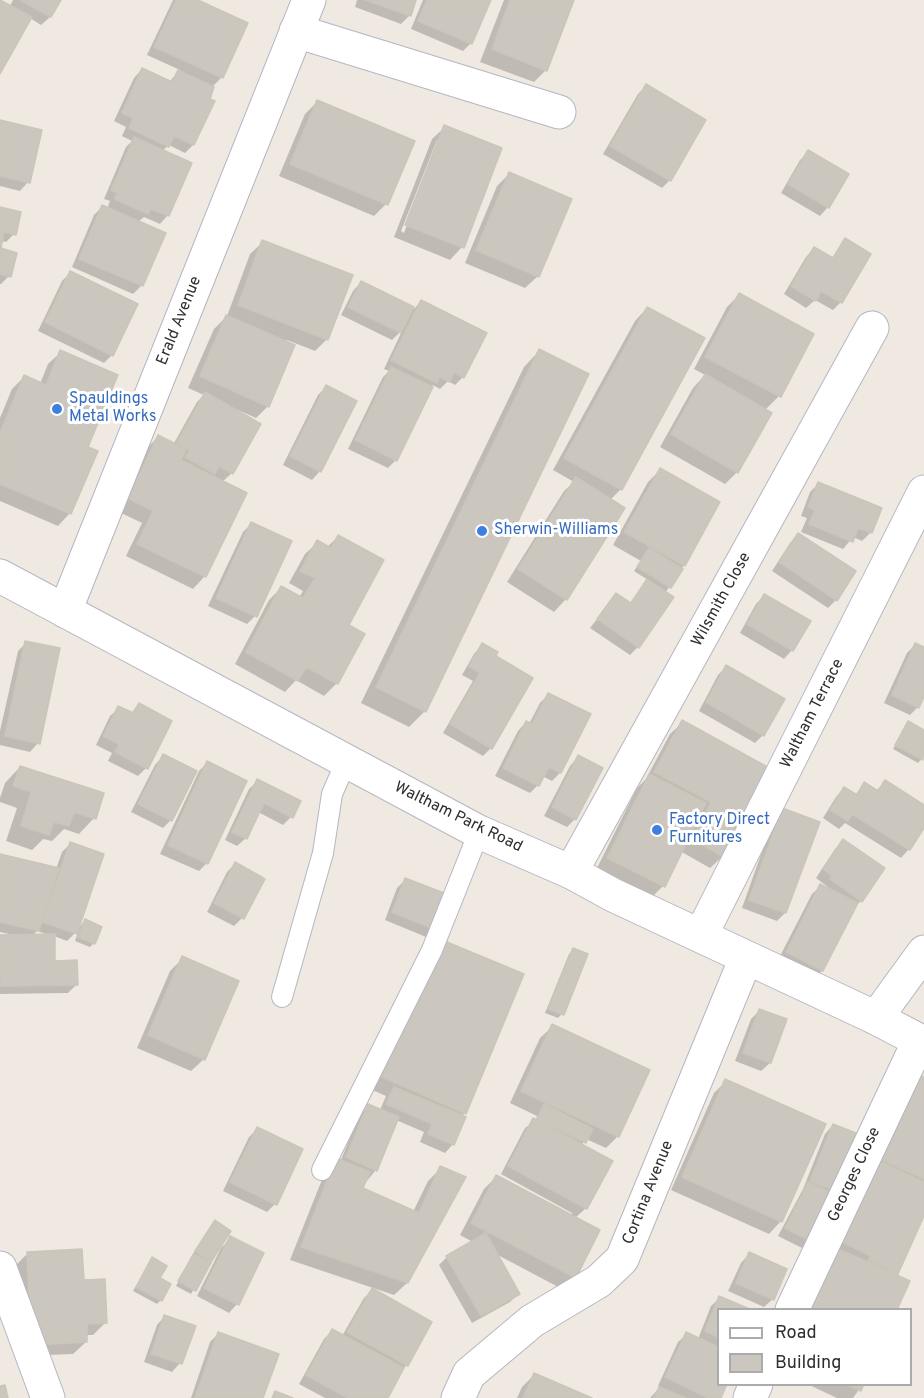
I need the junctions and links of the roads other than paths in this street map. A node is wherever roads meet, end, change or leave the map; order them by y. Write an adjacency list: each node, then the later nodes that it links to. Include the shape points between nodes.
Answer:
1 (309, 0): 2 (street, Erald Avenue)
2 (296, 31): 3 (street); 7 (street, Erald Avenue)
3 (559, 112)
4 (872, 328): 10 (street, Wilsmith Close)
5 (924, 492): 11 (street, Waltham Terrace)
6 (0, 576): 7 (street, Waltham Park Road)
7 (65, 611): 8 (street, Waltham Park Road)
8 (346, 762): 9 (street, Waltham Park Road); 14 (lane, via 332,794 323,853)
9 (479, 832): 10 (street, Waltham Park Road); 17 (lane, via 432,950)
10 (572, 872): 11 (street, Waltham Park Road)
11 (701, 935): 13 (street, Waltham Park Road)
12 (924, 952): 15 (street)
13 (746, 958): 15 (street, Waltham Park Road); 21 (street, Cortina Avenue, via 622,1259 599,1281 532,1321 469,1374)
14 (282, 998)
15 (876, 1018): 16 (street, Waltham Park Road)
16 (922, 1042): 19 (street, Georges Close)
17 (322, 1170)
18 (0, 1268): 20 (street)
19 (793, 1308)
20 (55, 1394)
21 (458, 1398)

